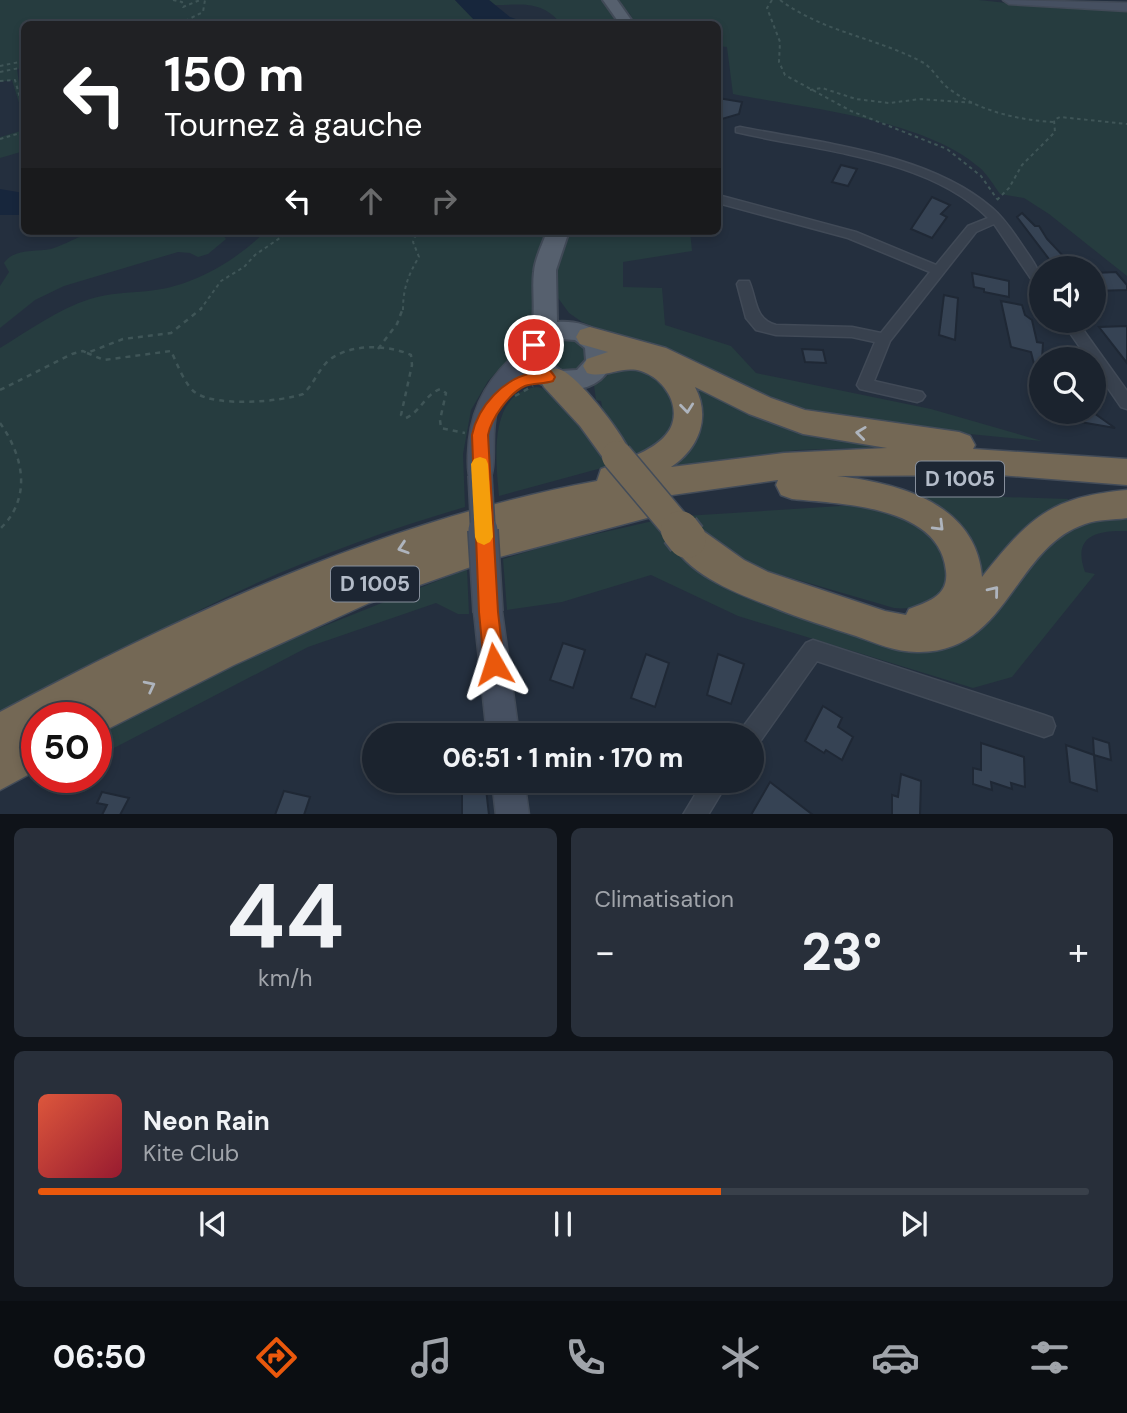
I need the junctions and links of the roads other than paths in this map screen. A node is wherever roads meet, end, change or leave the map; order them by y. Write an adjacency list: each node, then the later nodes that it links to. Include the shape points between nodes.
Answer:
1 (610, 0): 4 (main road)
2 (1009, 0): 3 (main road)
3 (1127, 7)
4 (625, 21)
5 (740, 130): 7 (street, via 914,170 961,192)
6 (721, 200): 10 (street, via 852,235)
7 (994, 218): 9 (street); 10 (street, via 974,227)
8 (557, 235): 12 (main road, via 545,270)
9 (1029, 266)
10 (939, 271): 15 (street)
11 (744, 284): 15 (street, via 752,318 761,326 852,332)
12 (545, 296): 14 (main road, via 558,315); 16 (main road, via 544,326)
13 (1077, 333): 20 (street)
14 (583, 334): 16 (main road, via 553,331); 17 (main road, via 599,348); 23 (highway, one-way to 14, via 811,424 760,406 656,355)
15 (884, 339): 19 (street, via 865,385)
16 (536, 344): 18 (main road, via 533,365); 22 (main road, via 492,393)
17 (596, 368): 18 (main road, via 577,379); 21 (highway, via 589,386); 27 (highway, one-way to 27, via 631,359 667,372 687,398 689,416 684,433 655,460)
18 (546, 381): 21 (highway); 22 (main road, via 528,379 515,384)
19 (917, 396)
20 (1127, 402)
21 (591, 418): 28 (highway, bridge, via 687,539 722,567 758,586)
22 (475, 428): 30 (main road, bridge, via 480,442 488,612)
23 (1127, 472): 27 (highway, D 1005, via 975,461 829,463 685,478)
24 (792, 485): 25 (highway, D 1005, via 950,479); 28 (highway, one-way to 28, via 906,503 935,521 957,548 964,583 947,612 925,621); 29 (highway, D 1005, one-way to 24, via 275,626 457,554 623,510)
25 (1127, 490)
26 (1127, 504): 28 (highway, one-way to 26, via 915,635 956,628 1061,519 1083,510)
27 (539, 508): 33 (highway, D 1005, one-way to 33, via 428,540 289,589 127,664)
28 (870, 623)
29 (112, 706)
30 (502, 723)
31 (760, 723): 32 (street, via 813,650)
32 (1044, 726)
33 (0, 734)
34 (21, 757): 35 (highway)
35 (0, 769)
36 (510, 793): 38 (main road)
37 (709, 793): 39 (street)
38 (513, 814)
39 (694, 814)

